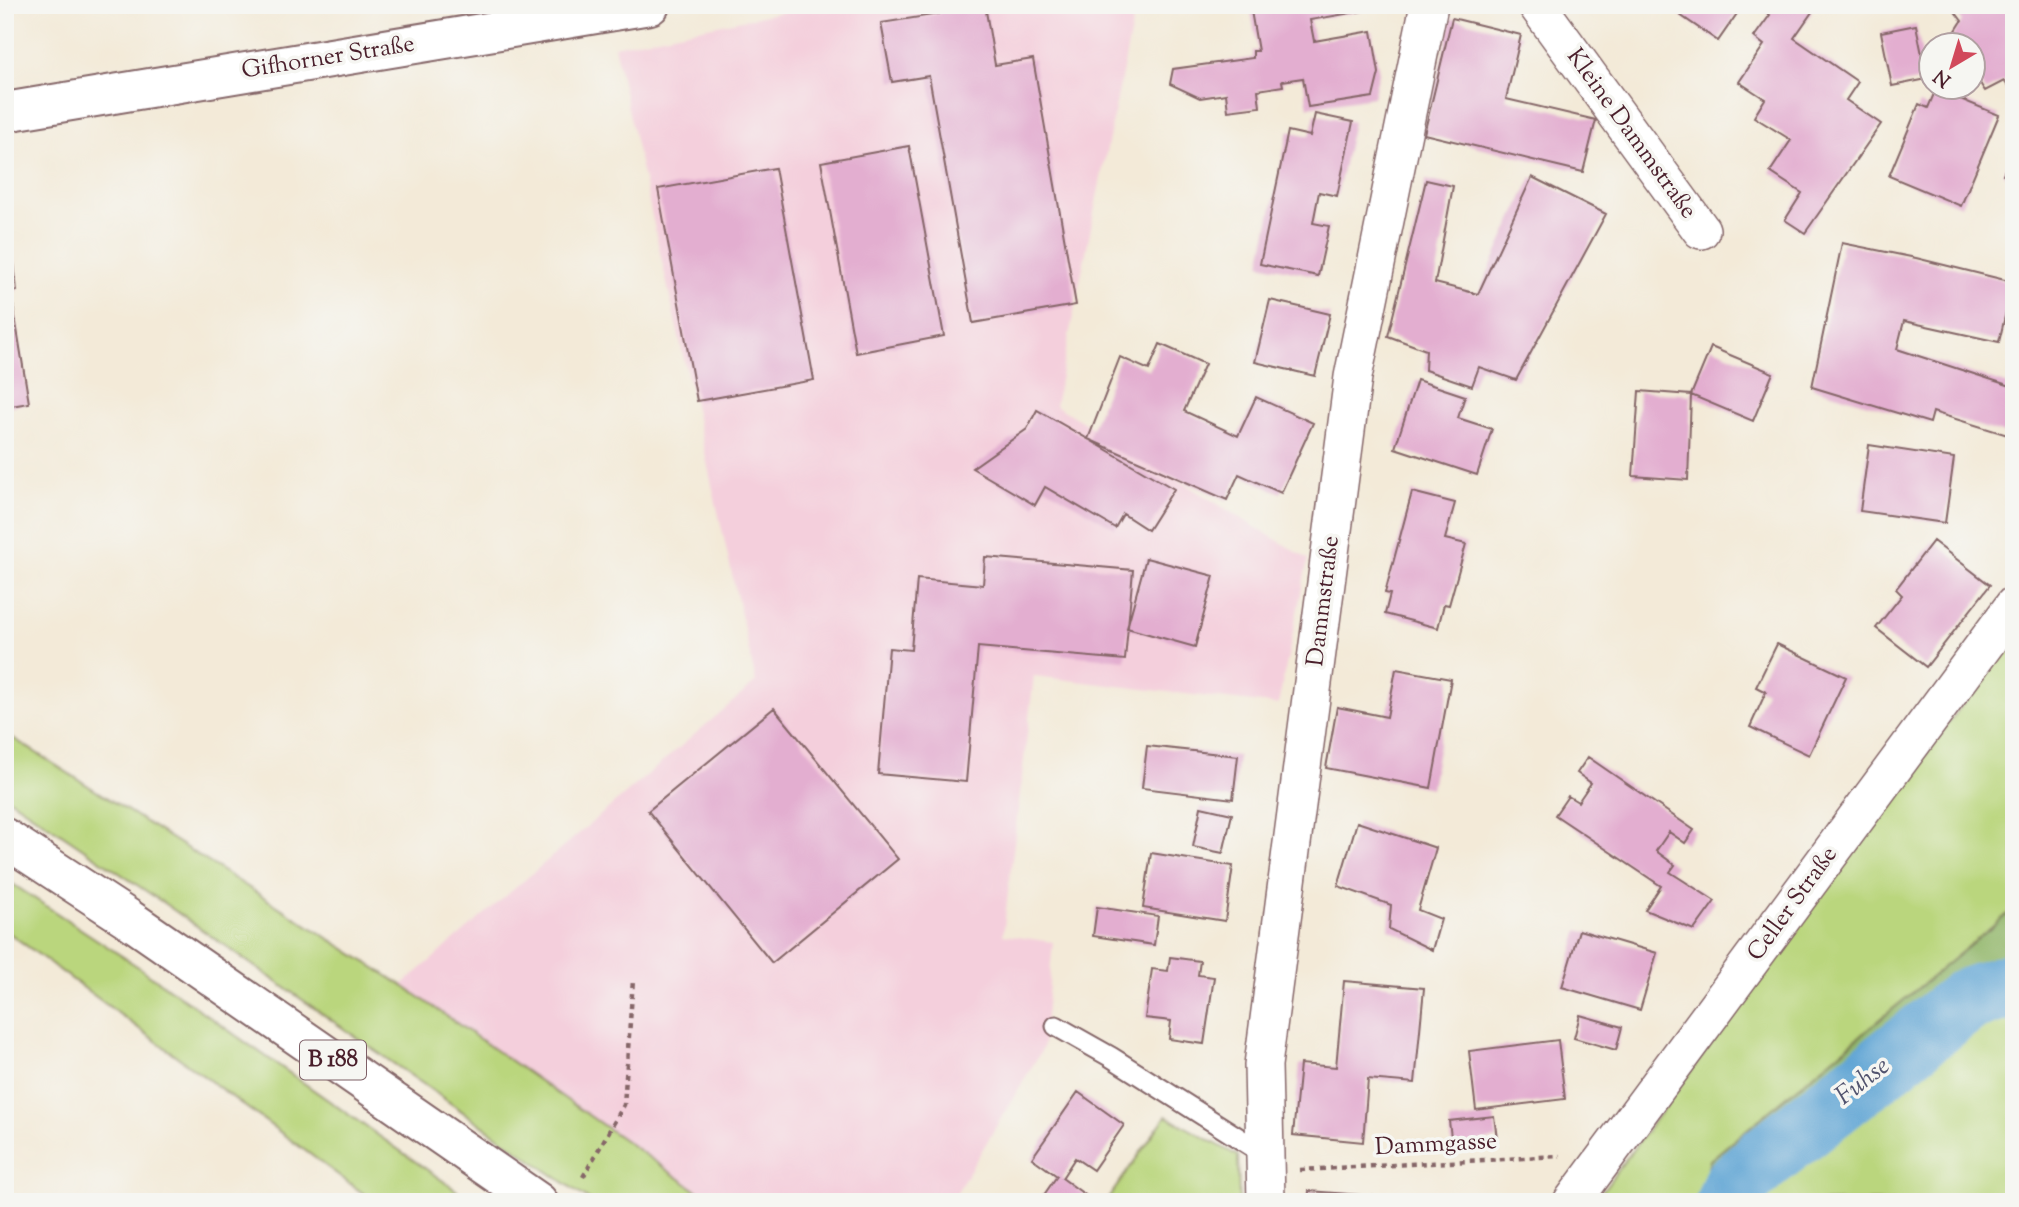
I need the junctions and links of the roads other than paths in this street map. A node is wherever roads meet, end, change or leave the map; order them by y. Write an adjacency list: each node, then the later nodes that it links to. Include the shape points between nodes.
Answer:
1 (650, 5): 4 (street, Gifhorner Straße)
2 (1429, 5): 9 (street, Dammstraße, via 1353,377 1263,1065)
3 (1536, 5): 5 (street, Kleine Dammstraße)
4 (5, 112)
5 (1701, 230)
6 (2014, 605): 11 (street, Celler Straße)
7 (5, 838): 10 (street, B 188)
8 (1056, 1026): 9 (lane, via 1111,1057)
9 (1264, 1174)
10 (538, 1202)
11 (1572, 1202)

